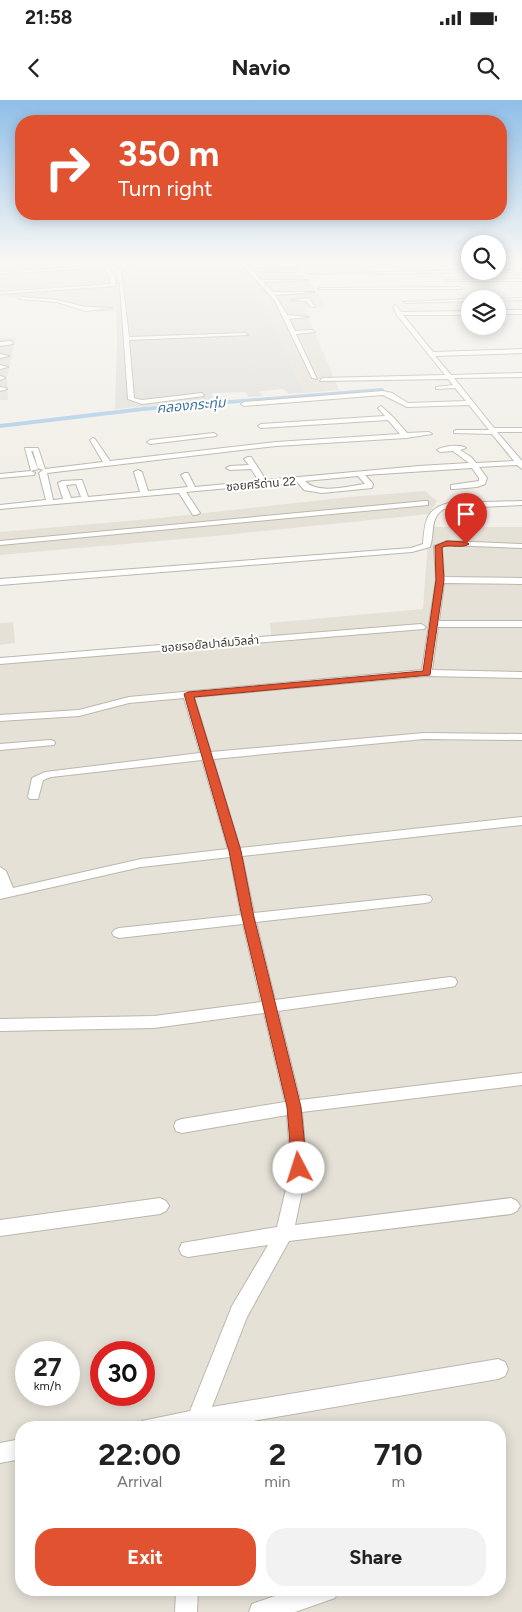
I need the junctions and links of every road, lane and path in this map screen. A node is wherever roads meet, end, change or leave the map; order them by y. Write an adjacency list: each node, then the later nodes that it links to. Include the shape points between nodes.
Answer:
1 (125, 333): 6 (street)
2 (292, 333): 3 (street); 7 (street)
3 (301, 333)
4 (415, 333): 12 (street)
5 (245, 335): 6 (street)
6 (125, 338): 19 (street, via 131,399 142,402)
7 (296, 341): 8 (street); 15 (street)
8 (306, 341)
9 (11, 343): 10 (street)
10 (0, 344)
11 (522, 352): 12 (street)
12 (433, 354): 14 (street)
13 (522, 374): 14 (street)
14 (450, 376): 15 (street); 16 (street)
15 (318, 380): 18 (street)
16 (458, 386): 17 (street); 20 (street)
17 (438, 388)
18 (321, 389)
19 (202, 396)
20 (469, 403): 21 (street, via 407,405 383,392); 27 (street)
21 (244, 404)
22 (381, 408): 23 (street)
23 (391, 418): 24 (street); 32 (street)
24 (319, 422): 31 (street); 31 (street, via 259,423 267,433)
25 (368, 428): 31 (street)
26 (522, 430): 27 (street)
27 (494, 431): 28 (street); 41 (street)
28 (456, 432)
29 (143, 434): 34 (street)
30 (429, 434): 32 (street)
31 (326, 435): 32 (street); 35 (street)
32 (406, 436)
33 (93, 440): 39 (street)
34 (150, 442): 35 (street, via 212,432); 37 (street)
35 (227, 449): 37 (street)
36 (440, 450): 40 (street, via 459,448 459,453)
37 (161, 457): 39 (street)
38 (248, 458): 42 (street)
39 (107, 463): 44 (street)
40 (475, 465): 41 (street, ซอยศรีด่าน 22); 46 (street, ซอยศรีด่าน 22); 51 (street, via 482,482)
41 (521, 465)
42 (253, 467): 43 (street); 50 (street)
43 (230, 468)
44 (38, 471): 48 (street); 59 (street); 60 (street)
45 (138, 472): 55 (street)
46 (360, 474): 49 (street, ซอยศรีด่าน 22); 49 (street, via 369,486 322,491 307,488)
47 (185, 475): 52 (street)
48 (0, 476)
49 (300, 480): 50 (street, ซอยศรีด่าน 22)
50 (265, 484): 52 (street, ซอยศรีด่าน 22)
51 (454, 487)
52 (193, 490): 53 (street, ซอยศรีด่าน 22)
53 (182, 491): 54 (street, ซอยศรีด่าน 22); 65 (street)
54 (166, 492): 55 (street, ซอยศรีด่าน 22); 57 (street)
55 (145, 494): 56 (street, ซอยศรีด่าน 22)
56 (85, 499): 58 (street, ซอยศรีด่าน 22); 58 (street, via 79,482 62,483)
57 (170, 500)
58 (68, 501): 60 (street, ซอยศรีด่าน 22)
59 (41, 503): 60 (street, ซอยศรีด่าน 22); 64 (street, ซอยศรีด่าน 22)
60 (50, 503)
61 (425, 503): 66 (street, via 358,506)
62 (522, 503): 72 (street, via 438,508 429,522 427,545 412,550)
63 (276, 506): 66 (street)
64 (0, 507)
65 (196, 513)
66 (283, 517): 67 (street); 68 (street)
67 (288, 524)
68 (0, 543)
69 (522, 546): 70 (street, via 442,544 438,546)
70 (440, 580): 71 (street); 73 (street)
71 (522, 581)
72 (0, 582)
73 (434, 624): 74 (street); 77 (street)
74 (522, 624)
75 (421, 627): 76 (street, ซอยรอยัลปาล์มวิลล่า)
76 (0, 661)
77 (427, 673): 78 (street); 79 (street)
78 (522, 675)
79 (188, 694): 80 (street, via 129,700 79,713); 84 (street)
80 (0, 718)
81 (522, 737): 84 (street, via 424,736)
82 (50, 743): 83 (street)
83 (0, 747)
84 (205, 756): 85 (street, via 49,774 38,778); 87 (street)
85 (34, 797)
86 (522, 821): 87 (street)
87 (235, 851): 89 (street, via 141,863); 91 (street)
88 (0, 871): 89 (street)
89 (4, 894)
90 (425, 899): 91 (street)
91 (248, 917): 92 (street); 94 (street)
92 (119, 933)
93 (450, 982): 94 (street)
94 (270, 1008): 95 (street, via 154,1022); 97 (street)
95 (0, 1025)
96 (522, 1079): 97 (street)
97 (294, 1107): 98 (street); 102 (street, via 299,1168)
98 (182, 1126)
99 (160, 1206): 101 (street)
100 (511, 1206): 102 (street)
101 (0, 1228)
102 (284, 1234): 103 (street); 105 (street, via 239,1312)
103 (188, 1249)
104 (498, 1369): 106 (street)
105 (198, 1421)
106 (208, 1421)
107 (15, 1450): 108 (street)
108 (0, 1453)
109 (187, 1596): 111 (street)
110 (309, 1596): 112 (street)
111 (186, 1612)
112 (260, 1612)

